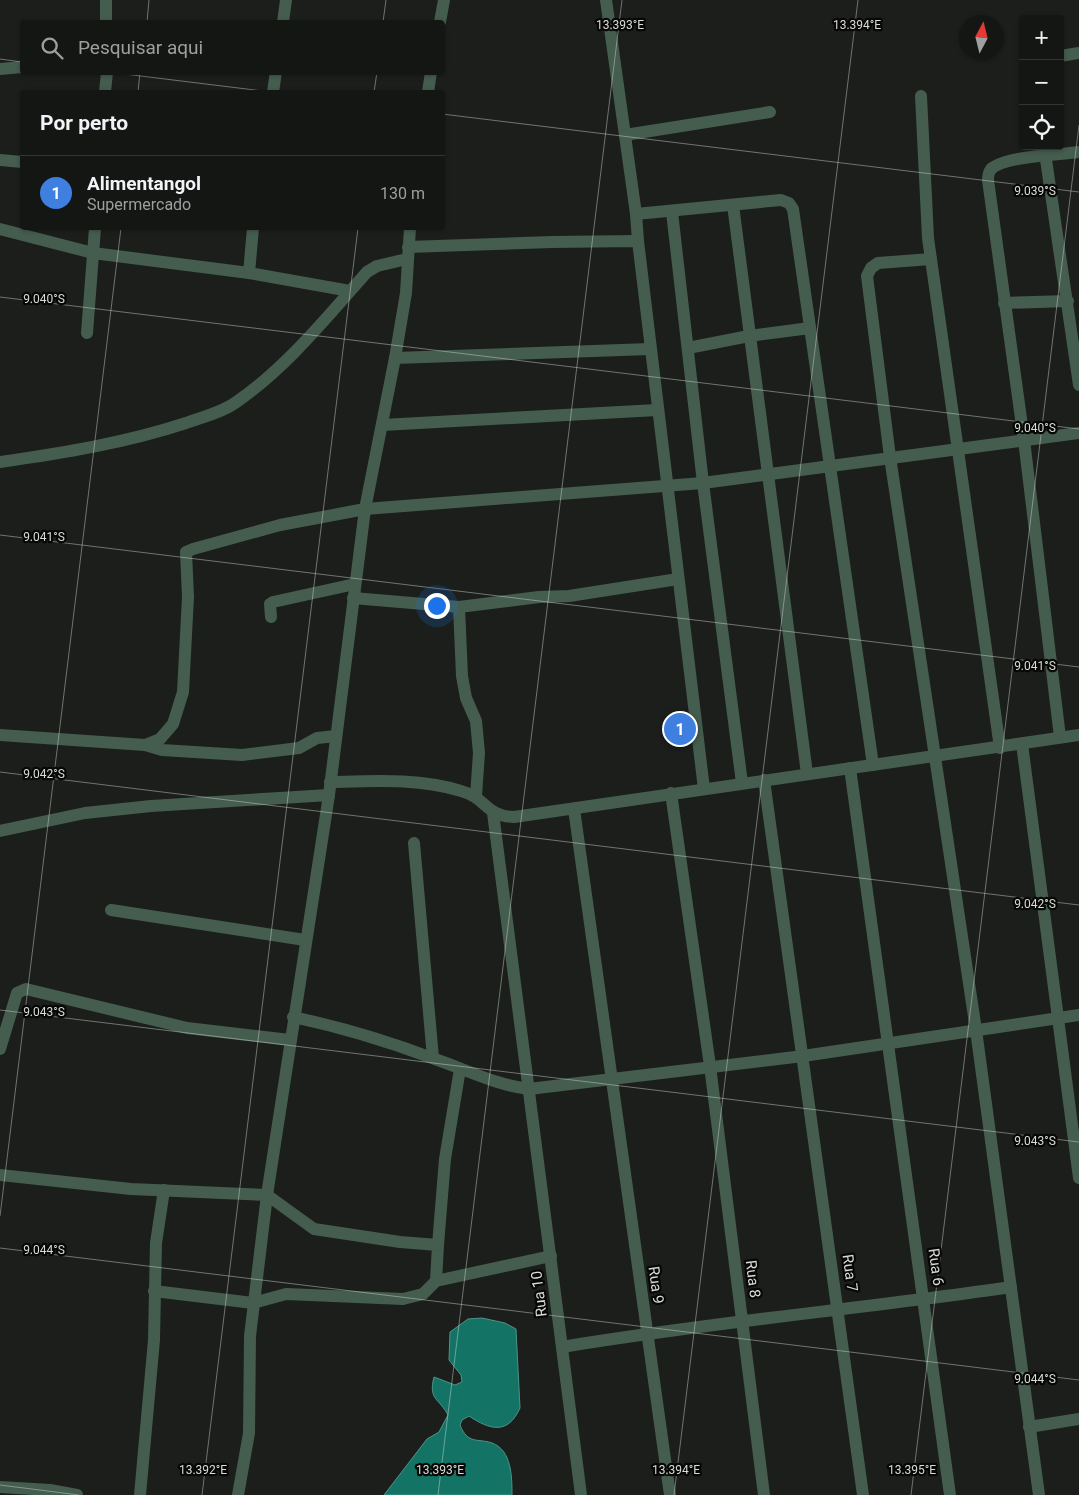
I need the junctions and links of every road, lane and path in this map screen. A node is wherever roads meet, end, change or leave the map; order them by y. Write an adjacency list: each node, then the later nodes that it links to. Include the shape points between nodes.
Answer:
1 (106, 0): 5 (street)
2 (286, 0): 6 (street)
3 (444, 0): 7 (street)
4 (606, 0): 18 (street)
5 (106, 20)
6 (283, 20)
7 (440, 20)
8 (1079, 53): 9 (street)
9 (1064, 55)
10 (20, 67): 11 (street)
11 (0, 69)
12 (107, 75): 14 (street)
13 (276, 75): 15 (street)
14 (106, 90)
15 (273, 90)
16 (921, 96): 33 (street)
17 (770, 112): 18 (street)
18 (625, 135): 25 (street)
19 (1045, 151): 20 (street); 36 (street); 37 (street, via 1008,162 988,173)
20 (1079, 152)
21 (0, 160): 22 (street)
22 (20, 162)
23 (733, 205): 24 (street); 38 (street, via 781,200 794,209); 40 (street)
24 (672, 212): 25 (street); 41 (street)
25 (636, 214): 30 (street)
26 (0, 229): 31 (street)
27 (95, 230): 31 (street)
28 (253, 230): 34 (street)
29 (410, 230): 32 (street)
30 (638, 241): 32 (street, via 552,242); 42 (street)
31 (93, 253): 34 (street); 39 (street)
32 (408, 253): 35 (street, via 372,269); 43 (street, via 407,282)
33 (931, 259): 49 (street); 50 (street, via 878,263 867,276)
34 (249, 273): 35 (street)
35 (350, 291): 51 (street, via 316,332 234,404 146,435 93,448)
36 (1068, 301): 37 (street); 44 (street)
37 (1004, 302): 48 (street)
38 (810, 328): 40 (street); 52 (street)
39 (87, 333)
40 (749, 336): 41 (street); 53 (street)
41 (688, 348): 54 (street)
42 (650, 349): 43 (street); 45 (street)
43 (395, 358): 46 (street)
44 (1079, 385)
45 (657, 410): 46 (street); 55 (street)
46 (382, 425): 56 (street)
47 (1079, 433): 48 (street)
48 (1024, 440): 49 (street); 65 (street)
49 (958, 448): 50 (street); 68 (street)
50 (890, 457): 52 (street); 69 (street)
51 (0, 462)
52 (831, 465): 53 (street); 70 (street)
53 (766, 474): 54 (street); 72 (street)
54 (703, 483): 55 (street); 74 (street)
55 (667, 486): 56 (street); 57 (street)
56 (365, 509): 58 (street); 67 (street, via 280,525 186,552 188,597 183,692 173,724 160,739)
57 (678, 579): 60 (street, via 569,596); 76 (street)
58 (355, 584): 59 (street); 61 (street, via 273,602 270,604)
59 (353, 598): 60 (street); 64 (street)
60 (459, 607): 78 (street, via 462,676 466,698 476,721 479,753)
61 (271, 617)
62 (0, 735): 67 (street)
63 (1079, 735): 65 (street)
64 (336, 736): 67 (street, via 317,738 299,748 242,755 162,750); 75 (street)
65 (1060, 737): 66 (street)
66 (1022, 744): 68 (street); 87 (street)
67 (145, 745)
68 (1000, 748): 69 (street)
69 (935, 756): 70 (street); 88 (street)
70 (873, 765): 71 (street)
71 (850, 768): 72 (street); 90 (street, Rua 6)
72 (807, 774): 73 (street)
73 (764, 780): 74 (street); 92 (street, Rua 7)
74 (742, 784): 76 (street)
75 (329, 788): 78 (street, via 372,781 443,786); 81 (street, via 85,813); 84 (street)
76 (704, 789): 77 (street)
77 (671, 793): 79 (street); 94 (street, Rua 8)
78 (476, 796): 80 (street)
79 (574, 809): 80 (street, via 514,817); 96 (street, Rua 9)
80 (493, 813): 97 (street, Rua 10)
81 (0, 831)
82 (414, 843): 93 (street)
83 (111, 910): 84 (street)
84 (305, 940): 86 (street)
85 (1079, 1015): 87 (street)
86 (293, 1017): 89 (street); 93 (street, via 327,1024)
87 (1057, 1018): 88 (street); 99 (street)
88 (976, 1030): 90 (street); 105 (street)
89 (290, 1040): 91 (street, via 188,1028 26,989 17,993); 101 (street)
90 (889, 1044): 92 (street); 107 (street, Rua 6)
91 (0, 1049)
92 (803, 1056): 94 (street); 109 (street, Rua 7)
93 (433, 1058): 95 (street)
94 (710, 1066): 96 (street); 110 (street, Rua 8)
95 (460, 1069): 97 (street, via 507,1086); 102 (street, via 444,1159)
96 (611, 1080): 97 (street); 111 (street, Rua 9)
97 (529, 1090): 103 (street, Rua 10)
98 (0, 1175): 100 (street)
99 (1079, 1178)
100 (164, 1190): 101 (street); 106 (street, via 156,1243)
101 (267, 1195): 102 (street, via 314,1229); 108 (street)
102 (438, 1245): 104 (street)
103 (551, 1256): 104 (street); 112 (street, Rua 10)
104 (436, 1281): 108 (street, via 423,1294 403,1299 286,1294)
105 (1011, 1287): 107 (street); 114 (street)
106 (154, 1292): 108 (street); 117 (street, via 154,1340)
107 (924, 1300): 109 (street); 123 (street, Rua 6)
108 (253, 1303): 118 (street, via 249,1345 250,1434)
109 (838, 1310): 110 (street); 122 (street, Rua 7)
110 (742, 1320): 111 (street); 121 (street, Rua 8)
111 (646, 1333): 112 (street); 120 (street, Rua 9)
112 (562, 1347): 119 (street, Rua 10)
113 (1079, 1419): 114 (street)
114 (1030, 1427): 124 (street)
115 (0, 1487): 116 (street)
116 (70, 1494)
117 (140, 1495)
118 (238, 1495)
119 (581, 1495)
120 (670, 1495)
121 (764, 1495)
122 (863, 1495)
123 (950, 1495)
124 (1039, 1495)

